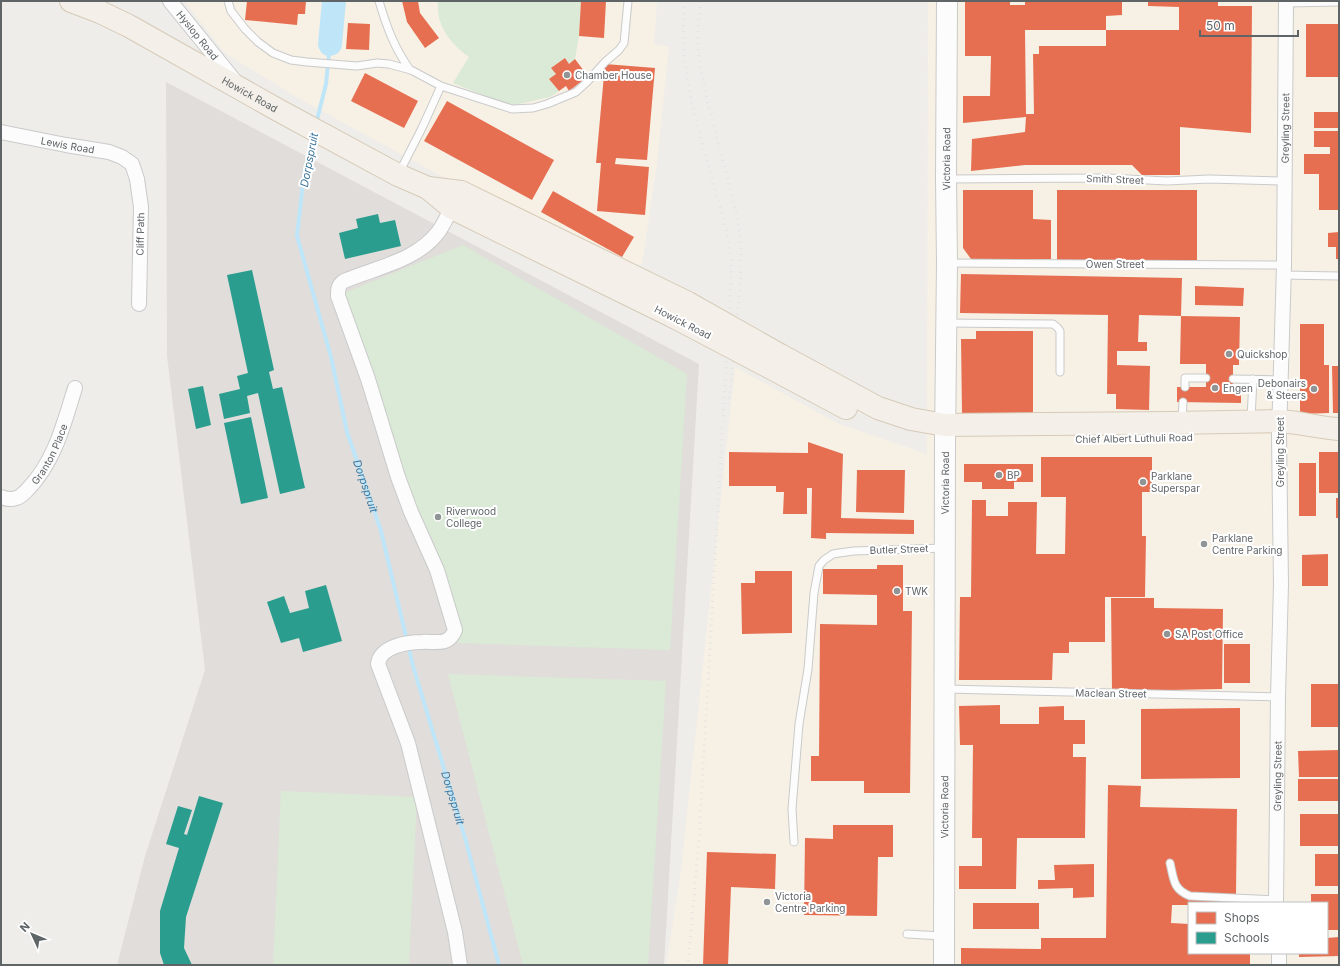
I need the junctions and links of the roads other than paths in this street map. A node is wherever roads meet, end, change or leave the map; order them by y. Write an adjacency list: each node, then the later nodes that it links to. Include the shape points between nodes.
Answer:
1 (70, 1): 11 (main road, Howick Road, via 129,26)
2 (170, 1): 11 (street, Hyslop Road)
3 (228, 1): 9 (lane, via 231,11 258,42 273,53 291,60 357,66 389,64)
4 (379, 1): 9 (lane, via 390,38)
5 (628, 1): 10 (lane, via 624,43 576,92 533,108 512,109)
6 (947, 1): 15 (main road, Victoria Road)
7 (1286, 2): 8 (lane); 16 (street, Greyling Street)
8 (1339, 2)
9 (410, 70): 10 (lane)
10 (441, 86): 14 (lane)
11 (240, 88): 14 (main road, Howick Road)
12 (1, 132): 13 (street, Lewis Road, via 109,152)
13 (132, 164): 21 (street, Cliff Path, via 141,207)
14 (398, 175): 17 (main road, Howick Road)
15 (946, 179): 16 (lane, Smith Street); 18 (main road, Victoria Road)
16 (1284, 181): 19 (street, Greyling Street)
17 (456, 200): 33 (main road, Howick Road, bridge, via 681,310 776,362 872,422 908,433); 44 (street, via 439,231 416,253 344,281 338,289 338,296 368,379 398,477 437,570 455,630 448,640 393,647 381,656 378,664 408,743 456,932)
18 (947, 263): 19 (lane, Owen Street); 22 (main road, Victoria Road)
19 (1283, 270): 20 (lane, Owen Street); 27 (street, Greyling Street)
20 (1339, 276)
21 (138, 304)
22 (946, 323): 23 (lane, via 1053,324 1060,331); 33 (main road, Victoria Road)
23 (1060, 372)
24 (1206, 378): 28 (lane, via 1185,378)
25 (1233, 379): 26 (lane)
26 (1253, 379): 27 (lane); 30 (lane)
27 (1280, 380): 31 (street, Greyling Street)
28 (1185, 387)
29 (75, 388): 34 (street, Granton Place, via 60,436 40,475 18,498)
30 (1251, 421): 31 (main road, Chief Albert Luthuli Road); 33 (main road, Chief Albert Luthuli Road, via 1183,412)
31 (1279, 428): 32 (main road, Chief Albert Luthuli Road, via 1295,422); 33 (main road, Chief Albert Luthuli Road, via 1171,438); 37 (street, Greyling Street, via 1281,584)
32 (1331, 428)
33 (945, 432): 35 (main road, Victoria Road)
34 (1, 497)
35 (944, 548): 36 (main road, Victoria Road); 38 (lane, Butler Street, via 854,550 833,554 819,566 814,593 808,669 799,724 792,809)
36 (945, 690): 37 (lane, Maclean Street); 42 (main road, Victoria Road)
37 (1278, 697): 40 (street, Greyling Street)
38 (794, 842)
39 (1170, 863): 40 (lane, via 1177,888 1190,896)
40 (1276, 902)
41 (906, 934): 42 (lane)
42 (944, 936): 45 (main road, Victoria Road)
43 (1279, 954): 46 (street)
44 (460, 965)
45 (944, 965)
46 (1279, 965)

